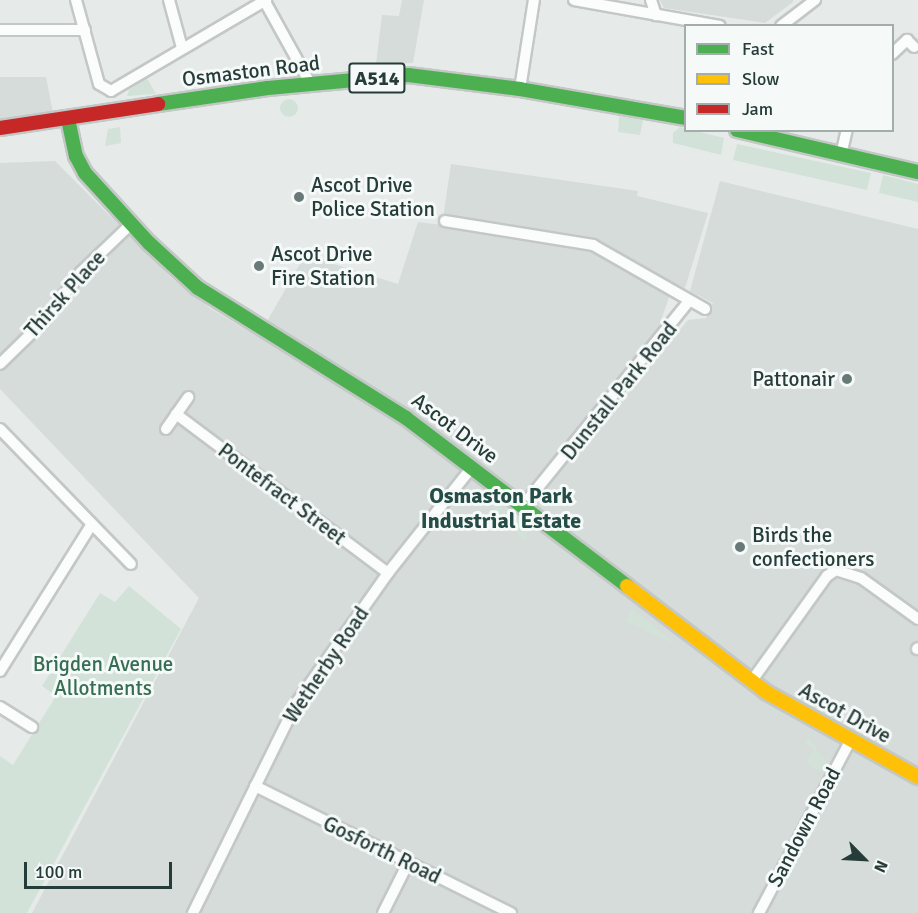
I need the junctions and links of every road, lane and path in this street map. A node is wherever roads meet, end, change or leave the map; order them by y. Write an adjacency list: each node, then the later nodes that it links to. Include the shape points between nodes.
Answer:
1 (76, 0): 13 (street)
2 (169, 0): 15 (street)
3 (265, 0): 15 (street); 17 (street)
4 (534, 0): 18 (street)
5 (574, 0): 9 (street)
6 (651, 0): 9 (street)
7 (815, 0): 8 (street)
8 (803, 4): 11 (street)
9 (656, 15): 10 (street)
10 (708, 24)
11 (784, 24)
12 (0, 30): 13 (street)
13 (85, 30): 15 (street, via 99,84 106,90 119,87)
14 (907, 40): 16 (street)
15 (182, 48)
16 (894, 52)
17 (310, 83): 18 (street, Osmaston Road / A514, via 421,75); 20 (street, Osmaston Road / A514)
18 (520, 89): 19 (street, Osmaston Road / A514)
19 (684, 118)
20 (68, 119): 21 (street, Osmaston Road / A514); 27 (street, Ascot Drive, via 76,156 85,172)
21 (0, 128)
22 (846, 132): 24 (street)
23 (754, 133): 24 (street)
24 (841, 154): 25 (street)
25 (918, 172)
26 (444, 221): 28 (street, Dunstall Park Road, via 593,245)
27 (131, 224): 30 (street, Thirsk Place, via 81,272); 35 (street, Ascot Drive, via 198,288 350,380)
28 (689, 301): 29 (street, Dunstall Park Road); 36 (street, Dunstall Park Road)
29 (705, 309)
30 (0, 364)
31 (188, 397): 32 (street)
32 (176, 414): 33 (street); 39 (street, Pontefract Street)
33 (166, 429)
34 (2, 436): 37 (street)
35 (472, 467): 36 (street, Ascot Drive); 39 (street, Wetherby Road)
36 (524, 506): 42 (street, Ascot Drive)
37 (92, 524): 38 (street); 41 (street)
38 (131, 564)
39 (388, 573): 47 (street, Wetherby Road, via 297,702)
40 (918, 619): 42 (street, via 861,578 836,570 821,584)
41 (0, 671)
42 (751, 682): 45 (street, Ascot Drive)
43 (0, 707): 44 (street)
44 (32, 727)
45 (850, 741): 46 (street, Ascot Drive); 52 (street, Sandown Road)
46 (918, 777)
47 (255, 786): 48 (street, Gosforth Road); 49 (street, Wetherby Road)
48 (408, 863): 50 (street); 51 (street, Gosforth Road)
49 (193, 913)
50 (383, 913)
51 (511, 913)
52 (759, 913)

